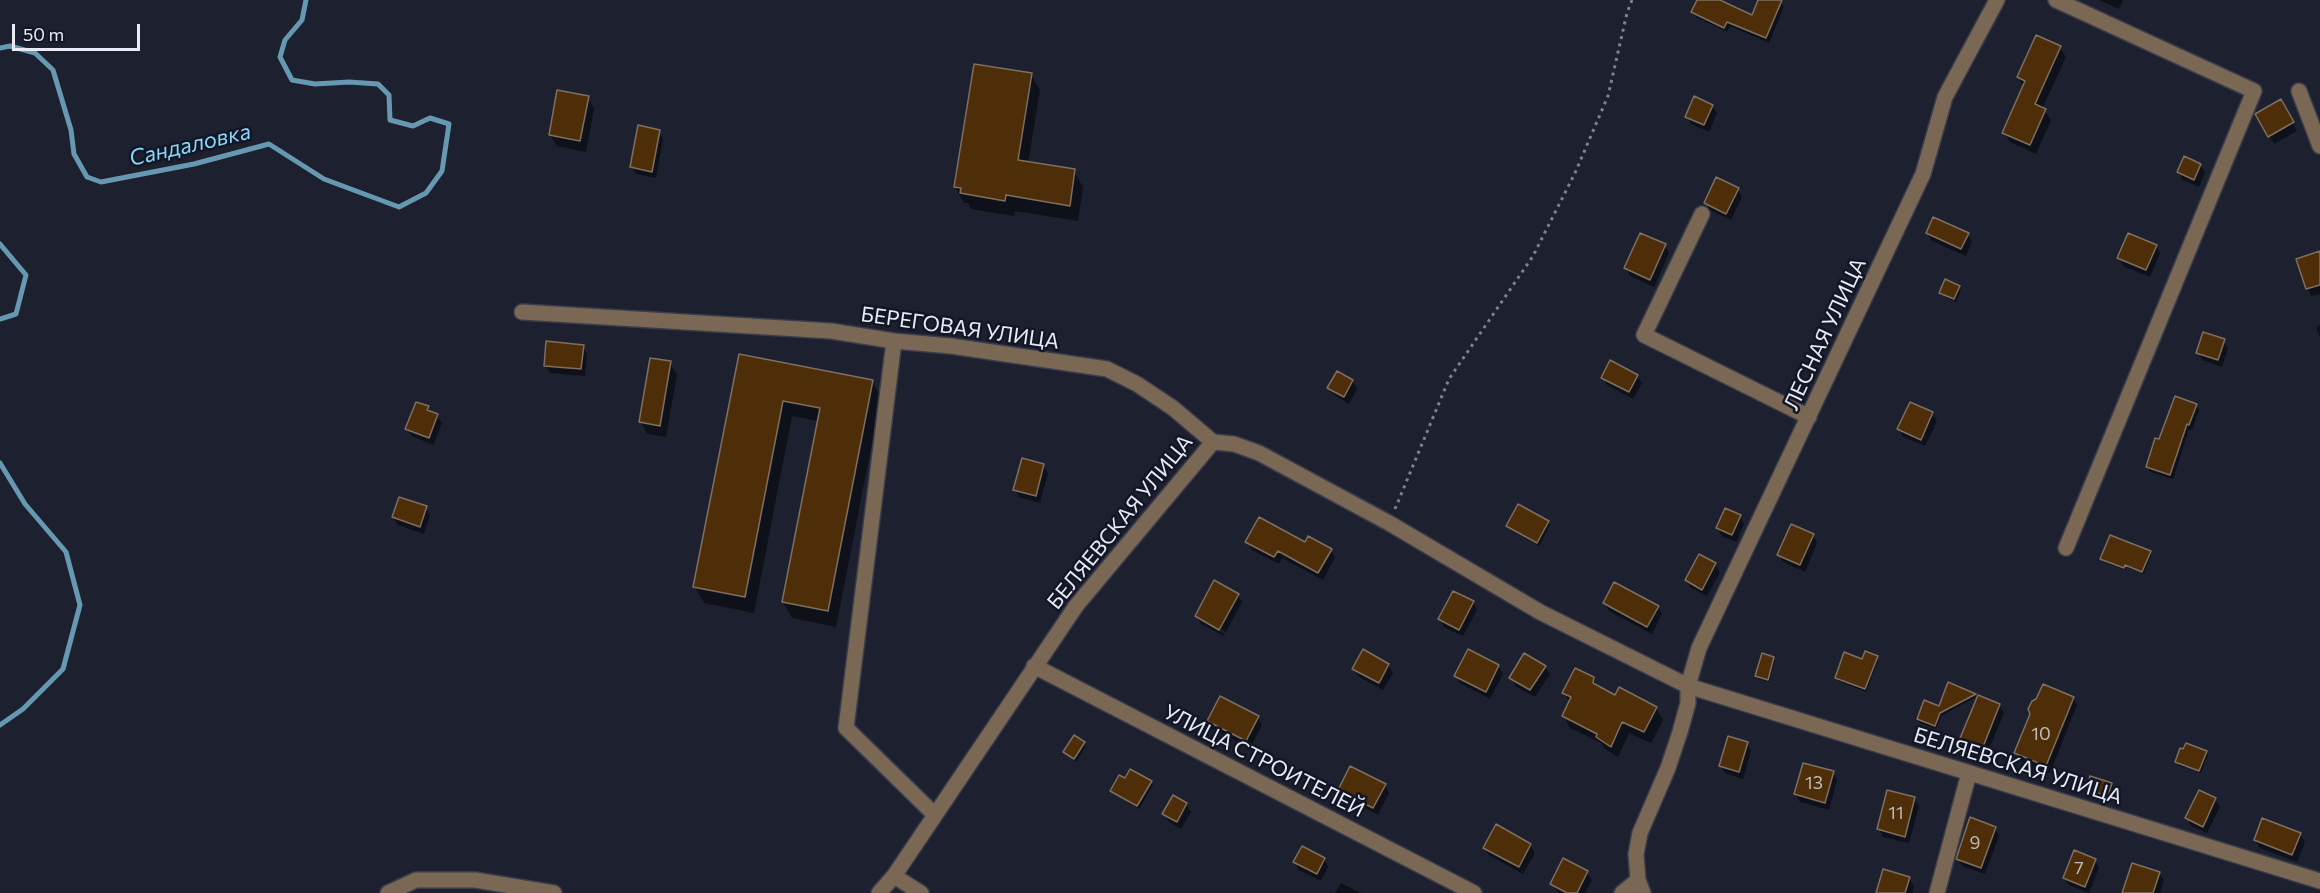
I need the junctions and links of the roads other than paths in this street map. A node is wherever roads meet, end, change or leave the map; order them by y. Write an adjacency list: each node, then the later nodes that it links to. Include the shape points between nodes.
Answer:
1 (1997, 0): 8 (street, ЛЕСНАЯ УЛИЦА, via 1945,97 1923,174)
2 (2056, 0): 10 (street, via 2254,91)
3 (2299, 91): 4 (street)
4 (2320, 146)
5 (1702, 214): 8 (street, via 1644,335)
6 (522, 312): 7 (street, БЕРЕГОВАЯ УЛИЦА, via 779,326)
7 (894, 341): 9 (street, БЕРЕГОВАЯ УЛИЦА, via 1107,369 1173,408); 14 (street, via 846,728)
8 (1809, 417): 12 (street, ЛЕСНАЯ УЛИЦА, via 1699,648)
9 (1213, 442): 11 (street, БЕЛЯЕВСКАЯ УЛИЦА, via 1076,606); 12 (street, БЕЛЯЕВСКАЯ УЛИЦА, via 1259,453 1389,523 1540,612)
10 (2066, 548)
11 (1034, 666): 14 (street, БЕЛЯЕВСКАЯ УЛИЦА); 22 (street, УЛИЦА СТРОИТЕЛЕЙ)
12 (1688, 686): 13 (street, БЕЛЯЕВСКАЯ УЛИЦА); 17 (street, ЛЕСНАЯ УЛИЦА, via 1680,732 1640,832 1636,854)
13 (1969, 773): 16 (street, БЕЛЯЕВСКАЯ УЛИЦА); 24 (street)
14 (935, 814): 15 (street, БЕЛЯЕВСКАЯ УЛИЦА)
15 (894, 876): 20 (street, БЕЛЯЕВСКАЯ УЛИЦА); 21 (street)
16 (2320, 883): 25 (street)
17 (1641, 886): 23 (street)
18 (388, 893): 19 (street, via 416,880 475,880)
19 (554, 893)
20 (879, 893)
21 (921, 893)
22 (1474, 893)
23 (1622, 893)
24 (1937, 893)
25 (2316, 893)

